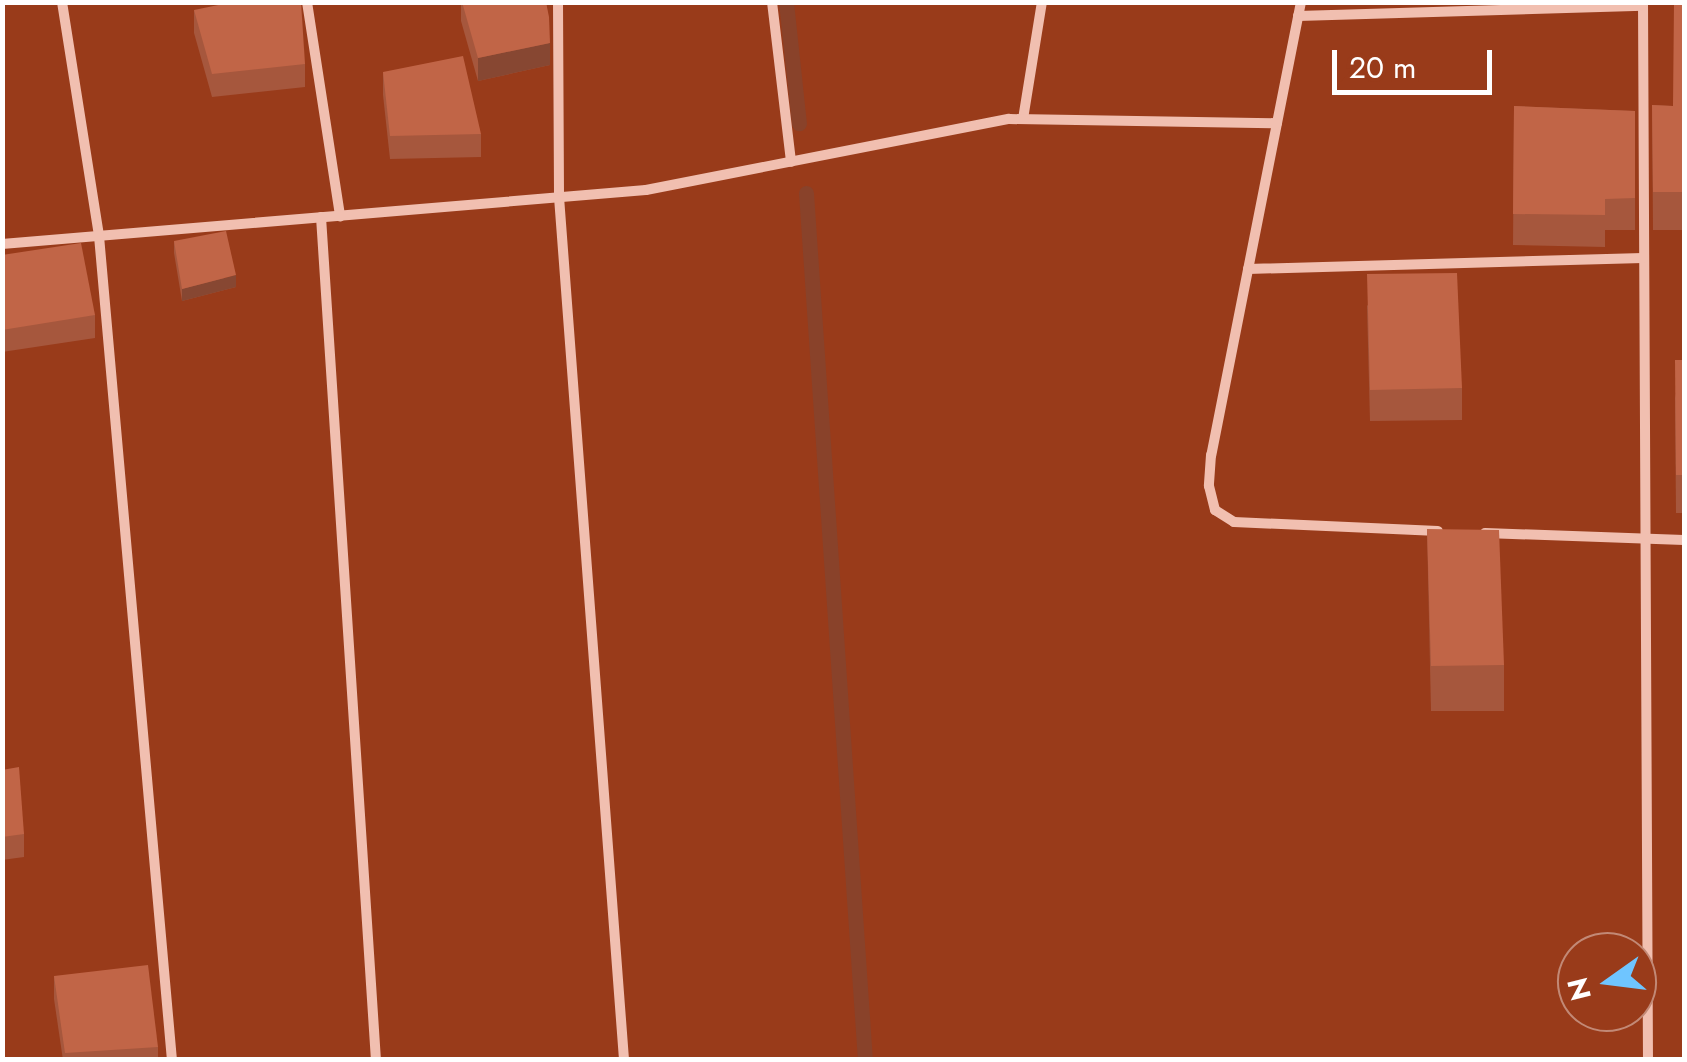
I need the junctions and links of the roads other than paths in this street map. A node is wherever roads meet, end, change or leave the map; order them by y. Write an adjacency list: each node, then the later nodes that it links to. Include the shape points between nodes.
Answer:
1 (62, 2): 15 (street)
2 (306, 2): 13 (street)
3 (558, 2): 12 (street)
4 (772, 2): 11 (street)
5 (1042, 2): 9 (street)
6 (1301, 2): 8 (street)
7 (1642, 4): 8 (street); 17 (street)
8 (1298, 16): 10 (street)
9 (1023, 119): 10 (street); 11 (street)
10 (1277, 124): 18 (street)
11 (791, 162): 12 (street, via 646,190)
12 (558, 197): 13 (street); 25 (street)
13 (340, 216): 14 (street)
14 (321, 218): 15 (street); 24 (street)
15 (99, 236): 16 (street); 23 (street)
16 (2, 244)
17 (1643, 258): 18 (street); 21 (street)
18 (1248, 269): 19 (street, via 1211,455 1215,510 1234,522)
19 (1448, 532)
20 (1468, 532): 21 (street)
21 (1643, 540): 22 (street); 26 (street)
22 (1684, 540)
23 (172, 1060)
24 (376, 1060)
25 (624, 1060)
26 (1648, 1060)

